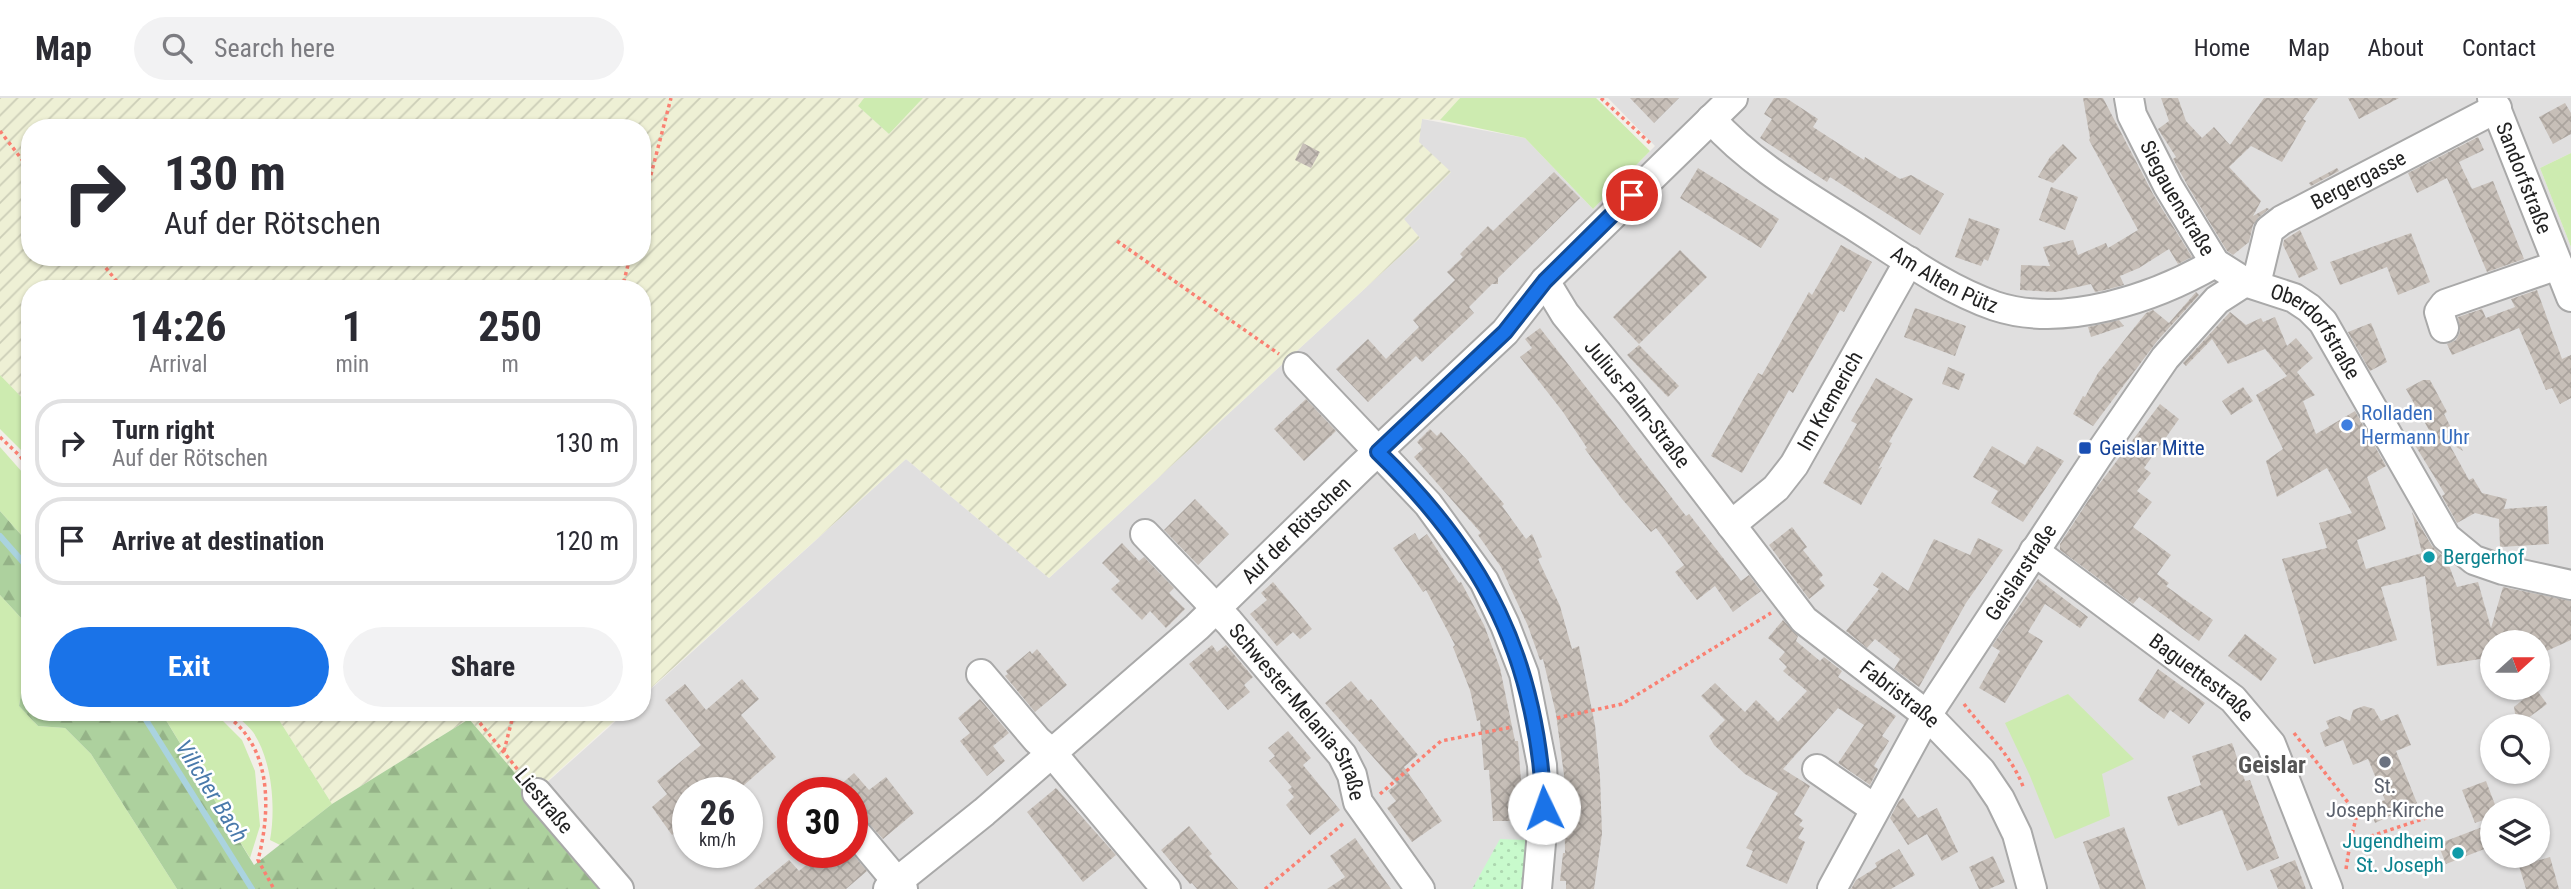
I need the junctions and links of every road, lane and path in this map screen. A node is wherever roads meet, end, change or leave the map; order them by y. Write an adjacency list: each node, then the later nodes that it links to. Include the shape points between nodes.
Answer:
1 (671, 98): 10 (path)
2 (1601, 98): 9 (path)
3 (1733, 98): 6 (street, Auf der Rötschen)
4 (2129, 98): 13 (street, Siegauenstraße, via 2132,115 2168,186)
5 (2494, 103): 14 (street, Sandorfstraße); 18 (street, Bergergasse, via 2281,220 2269,230)
6 (1711, 119): 9 (street, Auf der Rötschen); 12 (street, Am Alten Pütz, via 1732,142 1790,185)
7 (0, 131): 8 (path)
8 (21, 158)
9 (1667, 160): 17 (street, Auf der Rötschen)
10 (651, 175)
11 (1117, 241): 21 (path)
12 (1909, 261): 13 (street, Am Alten Pütz, via 1995,306 2039,313 2070,312 2136,298); 25 (street, Im Kremerich, via 1794,465 1776,488)
13 (2215, 263): 18 (street, Siegauenstraße)
14 (2558, 265): 19 (street, Sandorfstraße); 20 (street, via 2445,304 2439,312)
15 (104, 266): 16 (path)
16 (115, 280)
17 (1545, 281): 23 (street, Auf der Rötschen, via 1505,332); 25 (street, Julius-Palm-Straße, via 1565,314)
18 (2251, 283): 27 (street, Geislarstraße, via 2217,300 2165,358); 28 (street, Oberdorfstraße, via 2294,299 2323,322 2446,537 2474,560)
19 (2571, 296)
20 (2444, 328)
21 (1298, 367): 23 (street)
22 (0, 437): 24 (path)
23 (1378, 452): 29 (street, Auf der Rötschen); 50 (street, via 1428,504 1484,581 1524,674 1542,765 1544,808)
24 (21, 457)
25 (1731, 525): 31 (street, Fabristraße, via 1804,620)
26 (1145, 534): 29 (street)
27 (2034, 551): 31 (street, Geislarstraße); 44 (street, Baguettestraße, via 2233,699 2270,744)
28 (2571, 585)
29 (1216, 608): 36 (street, Auf der Rötschen); 49 (street, Schwester-Melania-Straße, via 1342,755 1358,802)
30 (981, 674): 36 (street)
31 (1927, 715): 40 (street, Geislarstraße); 52 (street, Fabristraße, via 1981,771 2000,799 2017,834)
32 (233, 721): 46 (path, via 246,734 259,761 267,821 258,860)
33 (478, 721): 35 (path, Liestraße)
34 (512, 721): 35 (path)
35 (503, 752): 39 (path, Liestraße)
36 (1052, 753): 45 (street, Auf der Rötschen); 48 (street)
37 (2323, 768): 42 (path, via 2357,814)
38 (1817, 769): 40 (street)
39 (537, 793): 47 (street, Liestraße)
40 (1875, 809): 51 (street, Geislarstraße)
41 (2438, 814): 42 (path)
42 (2350, 843): 44 (path, via 2346,870)
43 (868, 849): 45 (street, Auf der Rötschen)
44 (2338, 884)
45 (896, 886)
46 (274, 889)
47 (619, 889)
48 (1166, 889)
49 (1420, 889)
50 (1537, 889)
51 (1832, 889)
52 (2032, 889)

